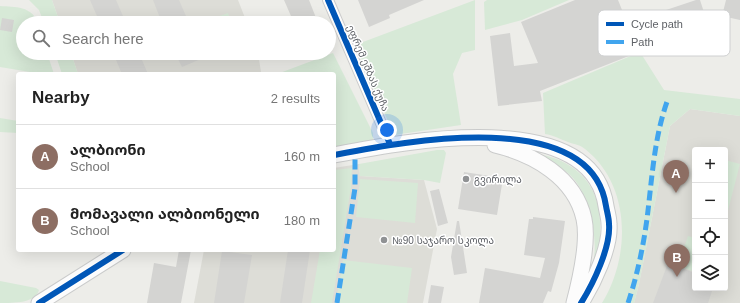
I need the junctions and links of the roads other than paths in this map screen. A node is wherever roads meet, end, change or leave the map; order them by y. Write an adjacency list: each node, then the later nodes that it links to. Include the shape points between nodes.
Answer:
1 (328, 0): 2 (street, ეფრემ ეშბას ქუჩა)
2 (335, 16)
3 (336, 19): 5 (street, ეფრემ ეშბას ქუჩა)
4 (469, 138): 5 (street, via 426,139); 9 (street, via 531,157 555,172 574,194 584,219 585,250); 10 (street, via 541,144 570,154 590,171 605,196 609,226 603,259)
5 (390, 144): 6 (street)
6 (336, 155)
7 (120, 252): 8 (street)
8 (39, 303)
9 (574, 303)
10 (581, 303)

